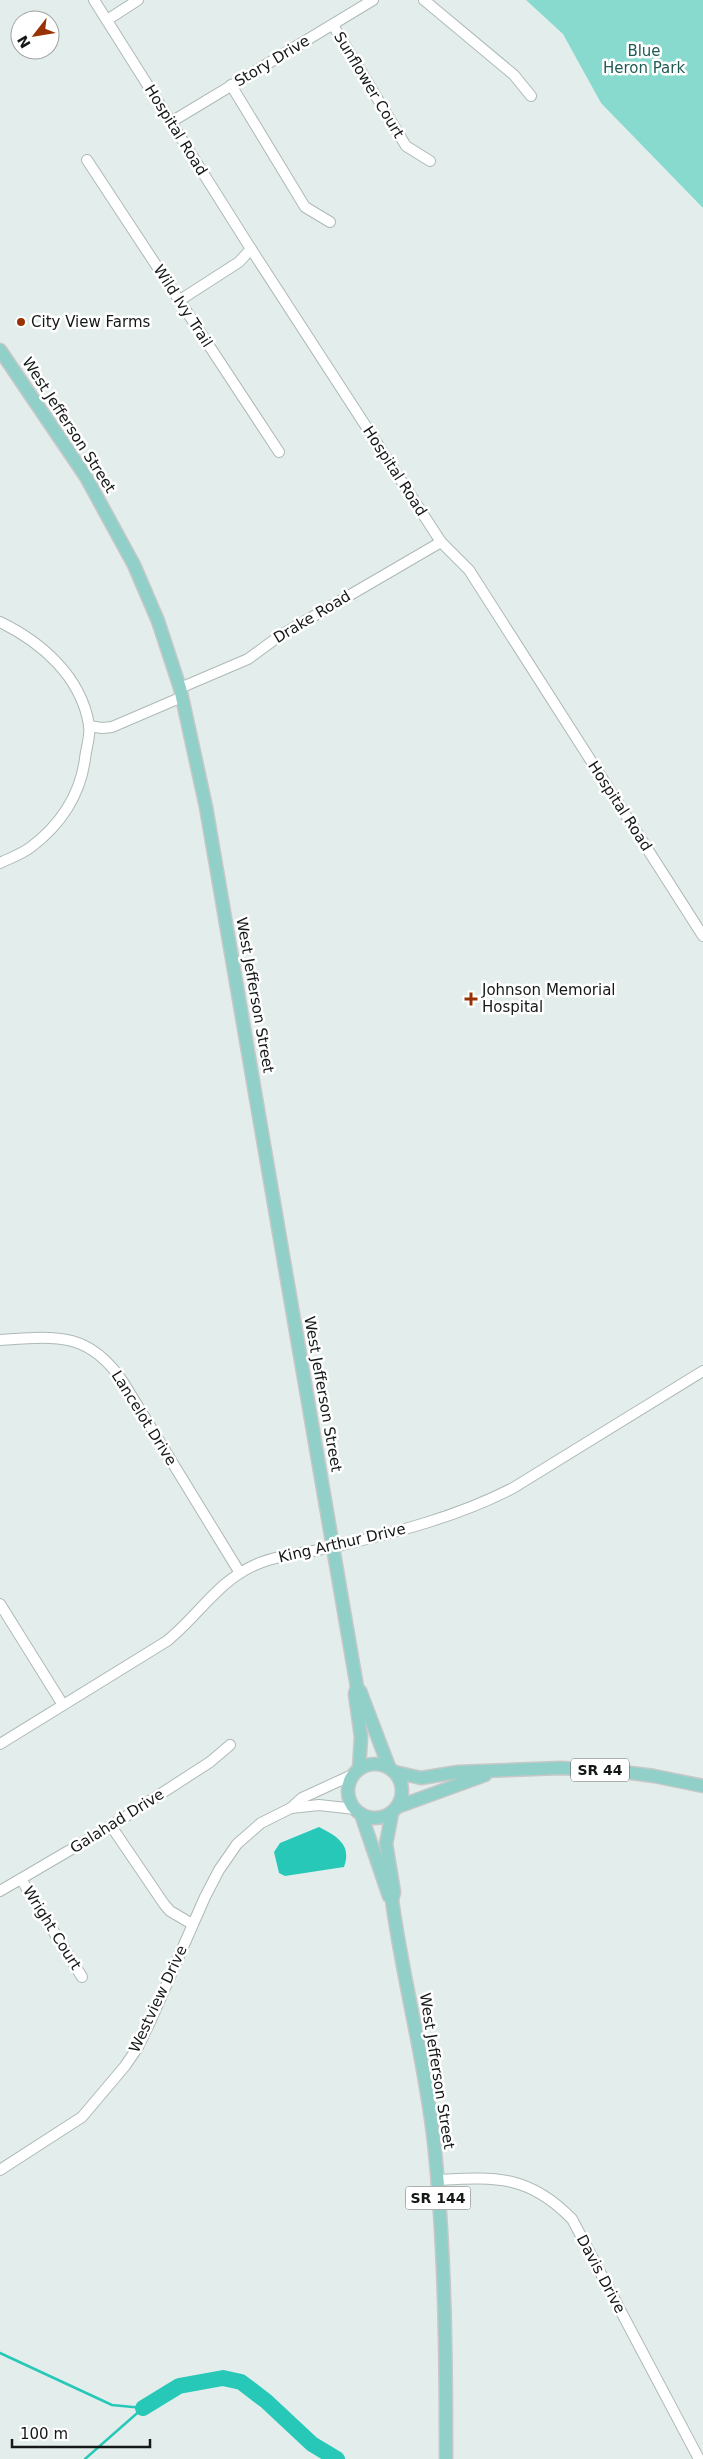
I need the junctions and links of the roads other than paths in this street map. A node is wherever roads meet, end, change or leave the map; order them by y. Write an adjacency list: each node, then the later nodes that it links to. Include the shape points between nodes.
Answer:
1 (94, 0): 5 (street, Hospital Road)
2 (138, 0): 5 (street)
3 (373, 0): 6 (street, Story Drive)
4 (424, 0): 8 (street, via 514,75)
5 (107, 20): 9 (street, Hospital Road)
6 (333, 26): 7 (street, Story Drive); 11 (street, Sunflower Court, via 406,146)
7 (231, 85): 9 (street, Story Drive); 12 (street, via 306,207)
8 (531, 96)
9 (171, 122): 13 (street, Hospital Road)
10 (87, 160): 14 (street, Wild Ivy Trail)
11 (430, 161)
12 (330, 222)
13 (251, 249): 14 (street, via 239,262); 17 (street, Hospital Road)
14 (180, 300): 16 (street, Wild Ivy Trail)
15 (0, 350): 19 (main road, West Jefferson Street, via 86,477 134,564 158,622)
16 (279, 452)
17 (441, 542): 19 (street, Drake Road, via 278,636 248,659); 22 (street, Hospital Road, via 469,570)
18 (0, 622): 20 (street, via 36,643 60,666 78,694)
19 (181, 693): 20 (street, Drake Road, via 112,727); 25 (main road, West Jefferson Street, via 206,807)
20 (89, 726): 21 (street, via 83,776 73,800 30,848)
21 (0, 862)
22 (703, 936)
23 (0, 1340): 26 (street, Lancelot Drive, via 45,1336 71,1339 104,1357 124,1382)
24 (703, 1371): 25 (street, King Arthur Drive, via 513,1488 481,1504)
25 (333, 1547): 26 (street, King Arthur Drive, via 275,1558); 28 (main road, West Jefferson Street)
26 (240, 1572): 29 (street, King Arthur Drive, via 167,1641)
27 (0, 1604): 29 (street)
28 (357, 1687): 32 (main road, West Jefferson Street); 33 (main road, West Jefferson Street, via 355,1694 361,1737)
29 (62, 1705): 30 (street, King Arthur Drive)
30 (0, 1744)
31 (230, 1744): 39 (street, Galahad Drive, via 210,1762)
32 (392, 1769): 33 (main road, via 376,1764); 34 (main road, SR 44, via 421,1778 458,1772); 37 (main road, via 402,1792)
33 (356, 1772): 36 (street, Westview Drive, via 302,1798); 38 (main road, via 348,1793)
34 (497, 1772): 35 (main road, SR 44, via 560,1768 608,1770); 37 (main road, SR 44)
35 (703, 1786)
36 (291, 1808): 38 (street, Westview Drive, via 318,1804); 43 (street, Westview Drive, via 261,1823 237,1844 219,1870)
37 (395, 1810): 38 (main road, via 377,1818); 42 (main road, West Jefferson Street / SR 144, via 386,1844 394,1892)
38 (358, 1812): 42 (main road, West Jefferson Street / SR 144)
39 (111, 1826): 40 (street, Galahad Drive); 43 (street, via 164,1904)
40 (21, 1879): 41 (street, Galahad Drive); 44 (street, Wright Court)
41 (0, 1892)
42 (392, 1900): 46 (main road, West Jefferson Street / SR 144, via 426,2084)
43 (192, 1924): 45 (street, Westview Drive, via 150,2022 125,2066 82,2117)
44 (82, 1977)
45 (0, 2170)
46 (437, 2180): 47 (main road, West Jefferson Street / SR 144); 48 (street, Davis Drive, via 474,2178 527,2185 572,2219)
47 (446, 2459)
48 (699, 2459)

